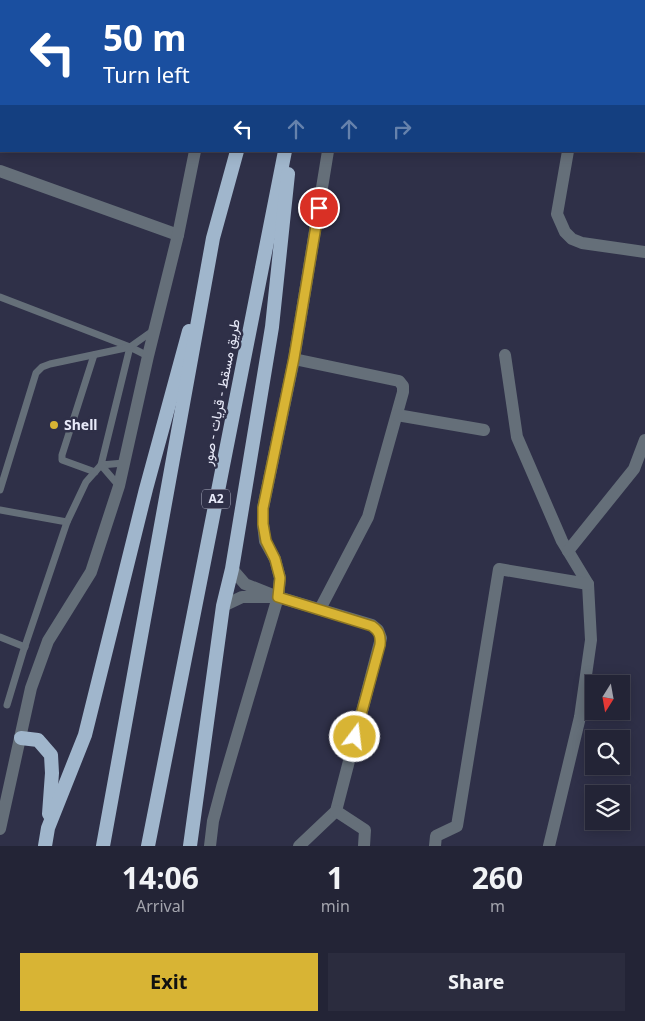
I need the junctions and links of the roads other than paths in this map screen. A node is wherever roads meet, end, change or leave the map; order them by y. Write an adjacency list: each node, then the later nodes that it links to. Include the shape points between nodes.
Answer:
1 (195, 152): 8 (street)
2 (237, 152): 9 (highway)
3 (285, 152): 43 (highway, طريق مسقط - قريات - صور / A2)
4 (291, 152): 29 (highway, via 272,327)
5 (328, 152): 17 (street)
6 (568, 152): 10 (street, via 557,214 565,232 582,243)
7 (0, 171): 8 (street)
8 (178, 235): 12 (street)
9 (213, 238): 39 (highway, via 84,735); 42 (highway)
10 (645, 252)
11 (0, 297): 13 (lane)
12 (154, 330): 13 (lane); 16 (street)
13 (130, 347): 14 (lane); 16 (lane); 22 (lane)
14 (94, 355): 23 (lane, via 62,460); 25 (lane, via 50,364 36,373)
15 (506, 355): 28 (street, via 517,437)
16 (148, 356): 21 (street)
17 (294, 358): 18 (street, via 399,382 403,392); 31 (street, via 263,508 266,541 280,578)
18 (397, 414): 19 (street); 33 (street, via 368,517)
19 (484, 430)
20 (645, 440): 28 (street, via 634,469)
21 (124, 463): 22 (lane); 24 (street)
22 (101, 466): 23 (lane); 24 (lane)
23 (95, 472): 27 (lane, via 86,482)
24 (119, 486): 37 (street, via 91,572 48,641 31,688)
25 (0, 490)
26 (0, 510): 27 (lane)
27 (67, 522): 35 (lane)
28 (568, 551): 30 (street)
29 (232, 569): 31 (street, via 245,584); 32 (highway)
30 (588, 584): 48 (street, via 499,569 457,826 436,836); 49 (street, via 590,640 580,717)
31 (278, 597): 32 (street, via 242,597); 33 (street); 45 (street, via 222,787)
32 (223, 606): 44 (highway)
33 (320, 609): 38 (street, via 372,626 381,638)
34 (0, 637): 35 (lane)
35 (25, 647): 36 (lane)
36 (7, 705)
37 (20, 738): 39 (highway, via 38,740 51,755); 40 (street)
38 (336, 810): 46 (street); 47 (street, via 365,830)
39 (48, 828): 41 (highway)
40 (0, 829)
41 (45, 846)
42 (103, 846)
43 (148, 846)
44 (190, 846)
45 (210, 846)
46 (298, 846)
47 (364, 846)
48 (435, 846)
49 (549, 846)

